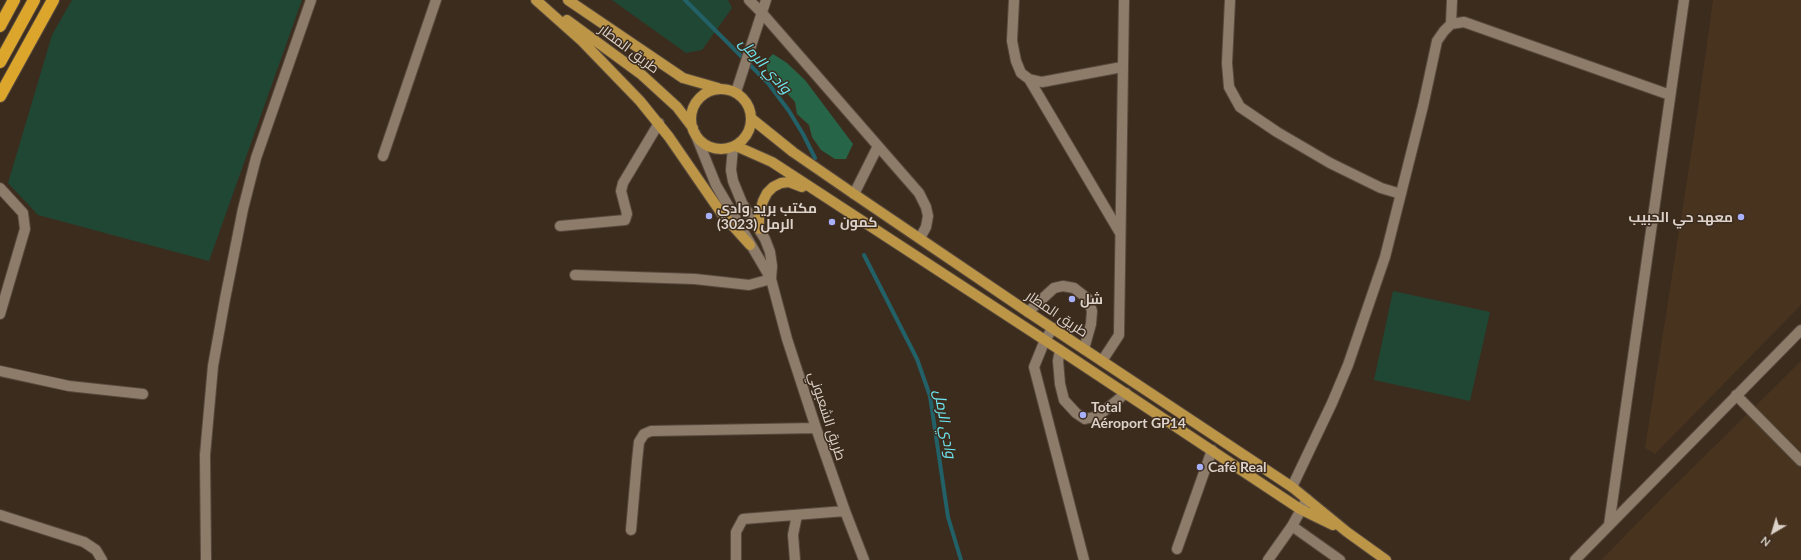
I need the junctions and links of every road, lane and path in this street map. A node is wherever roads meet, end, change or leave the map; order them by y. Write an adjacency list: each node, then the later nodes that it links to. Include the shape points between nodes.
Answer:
1 (14, 0): 18 (highway)
2 (34, 0): 19 (highway)
3 (53, 0): 25 (highway)
4 (311, 0): 70 (street, via 256,158 225,299 211,386 205,455)
5 (436, 0): 31 (street)
6 (536, 0): 27 (main road, via 612,71)
7 (539, 0): 28 (main road, طريق المطار, via 642,75 677,107)
8 (568, 0): 22 (main road, طريق المطار, via 683,78)
9 (749, 0): 16 (street)
10 (766, 0): 16 (street)
11 (1014, 0): 21 (street, via 1012,41 1021,73)
12 (1124, 0): 20 (street)
13 (1230, 0): 35 (street, via 1227,63 1229,87 1240,107 1330,163 1381,188)
14 (1452, 0): 17 (street)
15 (1684, 0): 24 (street)
16 (762, 13): 23 (street); 30 (street)
17 (1451, 24): 24 (street, via 1464,22); 35 (street, via 1437,41)
18 (0, 26)
19 (0, 62)
20 (1122, 67): 21 (street, via 1042,82); 38 (street)
21 (1029, 79): 38 (street)
22 (720, 88): 23 (main road); 28 (main road, via 711,90 696,101 691,119)
23 (736, 92): 26 (main road, via 748,103)
24 (1670, 94): 65 (street)
25 (0, 96)
26 (752, 119): 29 (main road, via 747,134); 34 (main road, طريق المطار, via 793,152)
27 (659, 123): 36 (street, via 623,183 621,191 627,214 625,220); 40 (main road, via 722,214)
28 (694, 130): 29 (main road, via 702,142 711,147 722,149); 40 (street, طريق الشعبوني, via 716,185)
29 (734, 146): 33 (main road, طريق المطار, via 772,162); 37 (street, طريق الشعبوني, via 732,181 742,204)
30 (878, 146): 34 (street); 39 (street, via 909,180 926,207 926,227)
31 (383, 156)
32 (0, 188): 44 (street, via 23,213 25,229)
33 (818, 193): 37 (main road, via 789,182 773,187 762,201); 47 (main road, طريق المطار)
34 (854, 194): 39 (main road, طريق المطار)
35 (1401, 194): 58 (street, via 1385,257 1348,365)
36 (560, 226)
37 (759, 229): 42 (street, طريق الشعبوني, via 770,252)
38 (1120, 232): 50 (street, via 1119,335)
39 (920, 238): 43 (main road, طريق المطار)
40 (750, 245): 42 (street, طريق الشعبوني)
41 (575, 275): 42 (street, via 695,279 750,285)
42 (771, 279): 55 (street, طريق الشعبوني, via 787,339)
43 (1028, 312): 45 (main road, طريق المطار); 48 (street, via 1054,288 1074,288 1088,299 1092,311)
44 (0, 314)
45 (1053, 328): 47 (street); 48 (main road, طريق المطار)
46 (1801, 330): 54 (street)
47 (1045, 340): 49 (main road, طريق المطار); 74 (street, via 1034,367)
48 (1084, 349): 50 (main road, طريق المطار)
49 (1060, 350): 52 (main road, طريق المطار); 52 (street, via 1058,361 1064,400 1085,419 1098,416)
50 (1102, 361): 58 (main road, طريق المطار)
51 (0, 371): 53 (street, via 69,386)
52 (1126, 393): 56 (main road, طريق المطار)
53 (143, 394)
54 (1736, 395): 57 (street); 65 (street)
55 (816, 428): 61 (street, طريق الشعبوني); 66 (street, via 651,431 644,434 638,448)
56 (1212, 450): 60 (main road, طريق المطار); 68 (street)
57 (1801, 461)
58 (1292, 487): 59 (main road, طريق المطار)
59 (1307, 498): 60 (street); 67 (main road, طريق المطار)
60 (1300, 509): 64 (street); 67 (main road, طريق المطار)
61 (845, 512): 63 (street); 73 (street, طريق الشعبوني)
62 (0, 515): 69 (street, via 84,542 96,550)
63 (797, 515): 71 (street, via 743,519 736,532); 72 (street, via 793,536)
64 (1292, 526): 75 (street); 76 (street)
65 (1609, 526): 78 (street)
66 (631, 530)
67 (1347, 532): 77 (main road, طريق المطار)
68 (1177, 548)
69 (102, 560)
70 (206, 560)
71 (736, 560)
72 (795, 560)
73 (864, 560)
74 (1084, 560)
75 (1268, 560)
76 (1340, 560)
77 (1386, 560)
78 (1575, 560)

